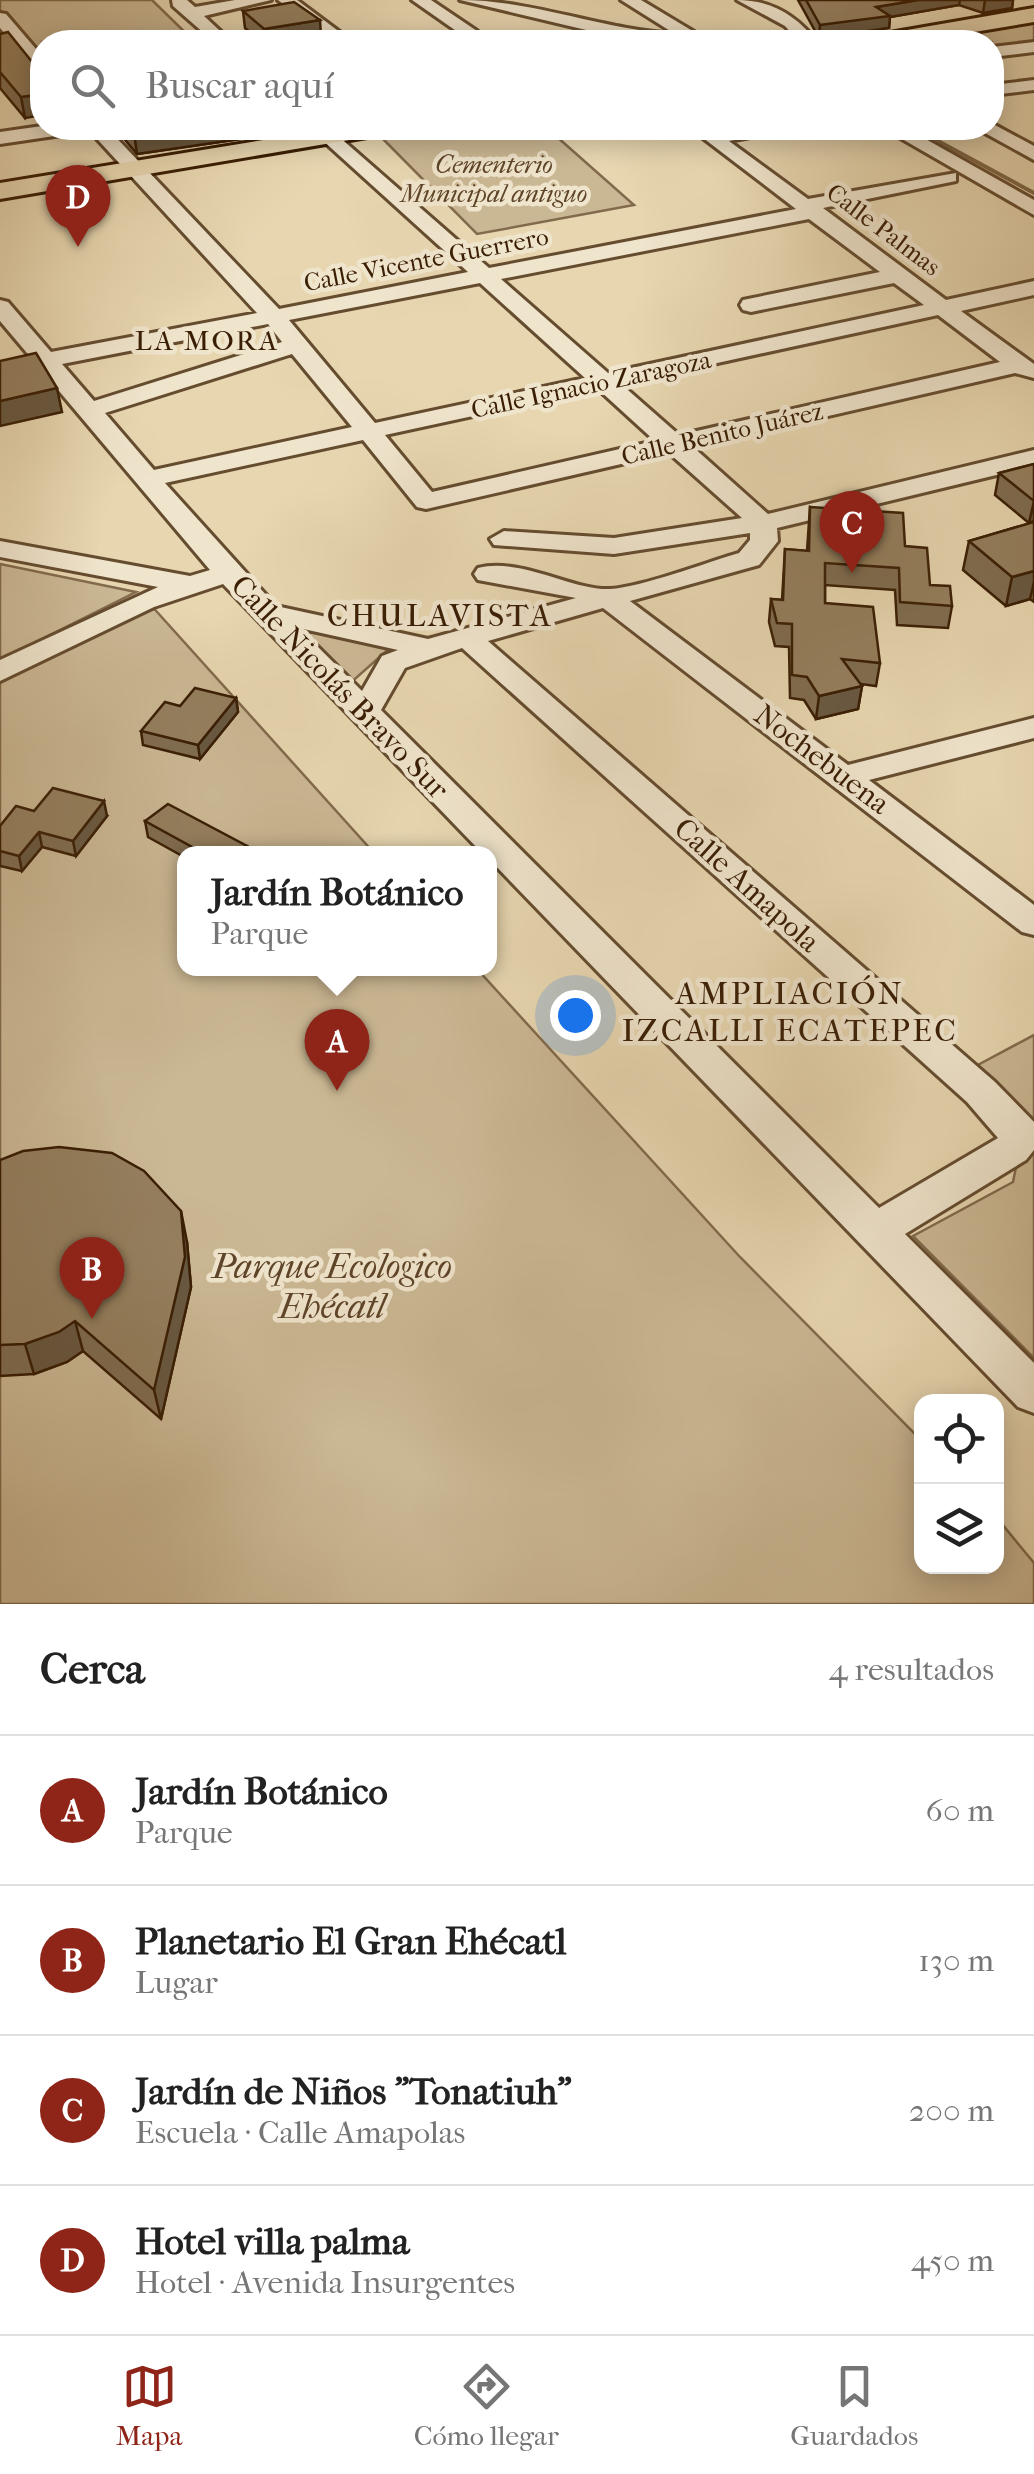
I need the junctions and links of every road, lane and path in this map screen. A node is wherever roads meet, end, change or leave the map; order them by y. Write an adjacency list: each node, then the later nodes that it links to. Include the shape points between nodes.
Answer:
1 (224, 0): 10 (street)
2 (263, 0): 10 (street)
3 (286, 0): 14 (street)
4 (420, 0): 15 (street)
5 (468, 0): 16 (street)
6 (630, 0): 17 (street)
7 (745, 0): 18 (street)
8 (1025, 0): 9 (main road)
9 (1034, 5)
10 (184, 6): 13 (street)
11 (1034, 16): 19 (main road)
12 (0, 18): 20 (street)
13 (211, 30)
14 (327, 30)
15 (466, 30)
16 (598, 30)
17 (680, 30)
18 (798, 30)
19 (950, 30)
20 (24, 44): 22 (street); 23 (street)
21 (1031, 49): 24 (street)
22 (0, 50)
23 (30, 51)
24 (1004, 51)
25 (1034, 85): 26 (street)
26 (1004, 89)
27 (30, 134): 28 (street)
28 (0, 138)
29 (1004, 138): 35 (street)
30 (109, 140): 36 (street)
31 (281, 140): 36 (main road)
32 (331, 140): 41 (street)
33 (716, 140): 39 (street, Calle Palmas)
34 (914, 140): 40 (street)
35 (1034, 154)
36 (137, 168): 38 (main road); 47 (street)
37 (949, 176): 39 (street, Calle Vicente Guerrero)
38 (0, 191)
39 (811, 209): 41 (street, Calle Vicente Guerrero); 42 (street, Calle Palmas)
40 (1034, 209)
41 (486, 276): 47 (street, Calle Vicente Guerrero); 51 (street)
42 (901, 276): 44 (street); 46 (street, Calle Palmas)
43 (1034, 288): 46 (street, Calle Ignacio Zaragoza)
44 (752, 305)
45 (0, 307): 49 (street, Calle Nicolás Bravo Sur)
46 (944, 308): 50 (street, Calle Palmas); 51 (street, Calle Ignacio Zaragoza)
47 (274, 317): 48 (street); 49 (street, Calle Vicente Guerrero)
48 (297, 346): 52 (street); 53 (street)
49 (48, 360): 52 (street, Calle Nicolás Bravo Sur)
50 (1026, 370): 54 (street, Calle Benito Juárez)
51 (604, 381): 53 (street, Calle Ignacio Zaragoza); 54 (street)
52 (90, 410): 56 (street, Calle Nicolás Bravo Sur)
53 (370, 431): 54 (street, Calle Benito Juárez, via 426,501); 56 (street, Calle Ignacio Zaragoza)
54 (674, 444): 57 (street)
55 (1034, 458): 57 (street)
56 (148, 479): 60 (street, Calle Nicolás Bravo Sur)
57 (763, 523): 58 (street, via 614,546); 63 (street, via 764,541 748,558)
58 (504, 538)
59 (0, 549): 62 (street)
60 (228, 573): 62 (street); 64 (street, Calle Nicolás Bravo Sur)
61 (488, 574): 63 (street)
62 (192, 585): 67 (street, via 144,601)
63 (608, 598): 65 (street); 70 (street, Nochebuena)
64 (266, 612): 66 (street); 68 (street, Calle Nicolás Bravo Sur)
65 (467, 638): 66 (street); 74 (street, Calle Amapola, via 1023,1136)
66 (429, 648): 68 (street, via 393,662)
67 (0, 672)
68 (365, 712): 72 (street, Calle Nicolás Bravo Sur)
69 (1034, 728): 70 (street)
70 (846, 776): 73 (street, Nochebuena)
71 (497, 846): 74 (street, Calle Nicolás Bravo Sur)
72 (497, 846)
73 (1034, 923)
74 (875, 1231): 75 (street, Calle Nicolás Bravo Sur)
75 (1034, 1393)

